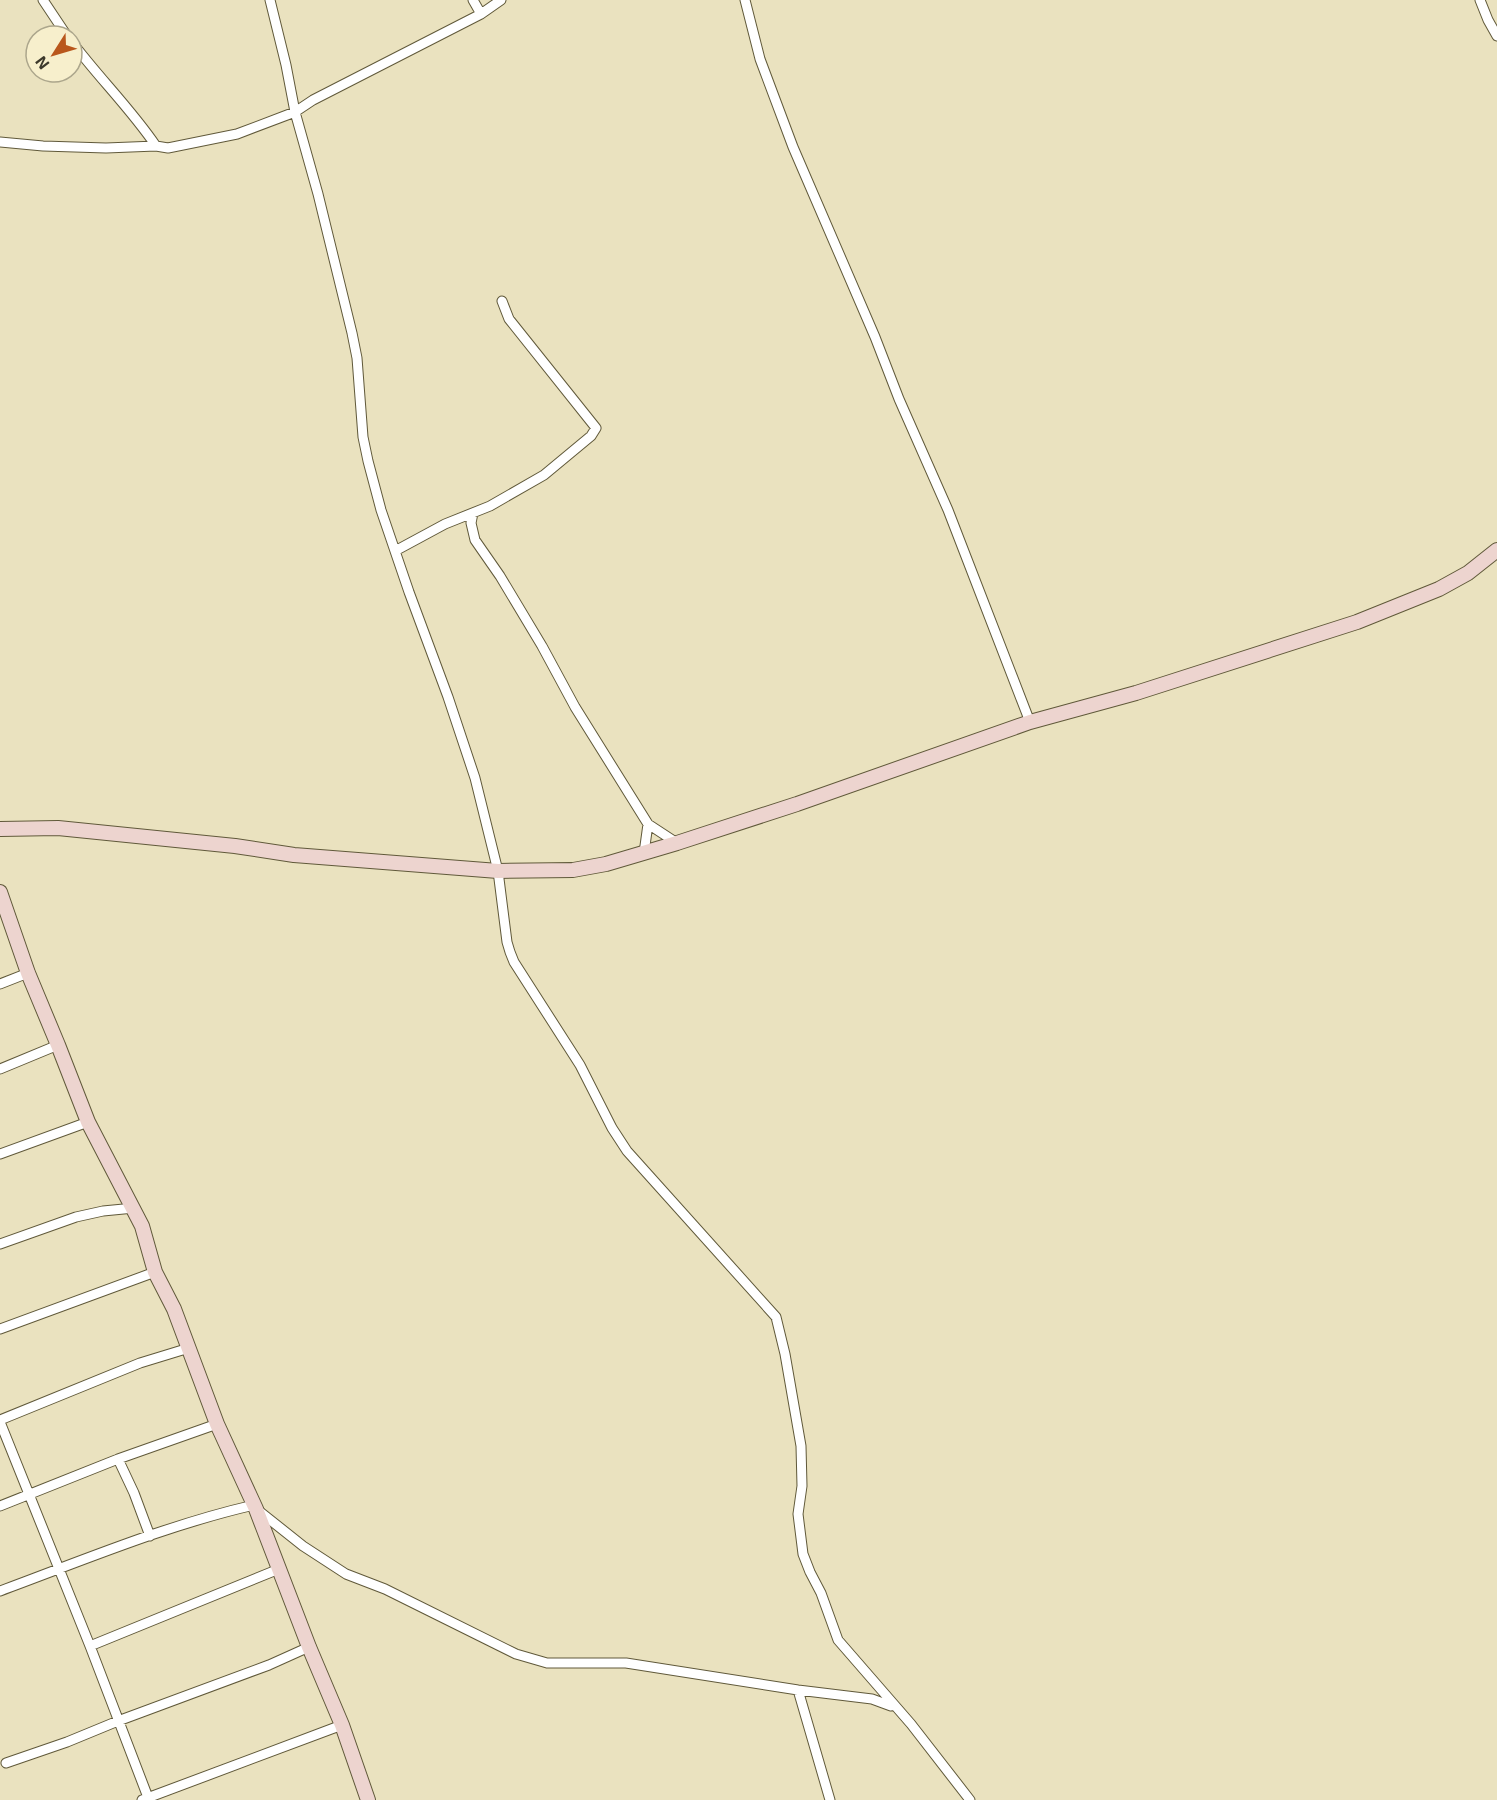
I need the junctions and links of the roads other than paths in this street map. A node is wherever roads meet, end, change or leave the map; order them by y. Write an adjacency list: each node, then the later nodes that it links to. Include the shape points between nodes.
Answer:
1 (43, 0): 8 (street)
2 (270, 0): 11 (street)
3 (473, 0): 7 (street)
4 (501, 0): 7 (street)
5 (745, 0): 18 (street, via 760,59 793,147 948,510)
6 (1480, 0): 9 (street)
7 (481, 14): 11 (street)
8 (59, 24)
9 (1497, 36)
10 (84, 57): 13 (street)
11 (295, 112): 13 (street, via 237,134 168,148); 17 (street, via 352,333 363,437)
12 (0, 142): 13 (street, via 105,148)
13 (156, 146)
14 (502, 300): 15 (street, via 509,320 596,428 544,475)
15 (473, 513): 17 (street); 19 (street, via 475,540)
16 (1497, 550): 18 (street, via 1468,573 1438,589 1358,622)
17 (395, 551): 23 (street, via 475,778)
18 (1030, 723): 21 (street)
19 (648, 824): 21 (street); 22 (street)
20 (0, 829): 23 (street, via 58,828 294,855)
21 (677, 843): 22 (street)
22 (644, 853): 23 (street, via 573,870)
23 (498, 871): 49 (street, via 507,942 514,962 580,1065 612,1128 638,1164 776,1317 801,1446 798,1514 803,1554 838,1640)
24 (1, 898): 25 (street)
25 (28, 973): 26 (street); 27 (street)
26 (0, 984)
27 (58, 1045): 28 (street); 29 (street)
28 (0, 1069)
29 (88, 1122): 30 (street); 31 (street)
30 (0, 1155)
31 (134, 1208): 32 (street, via 76,1217); 33 (street)
32 (0, 1244)
33 (155, 1272): 34 (street); 35 (street)
34 (0, 1329)
35 (189, 1348): 36 (street, via 140,1363); 37 (street)
36 (1, 1424): 39 (street)
37 (218, 1424): 38 (street); 41 (street)
38 (118, 1459): 39 (street); 42 (street)
39 (30, 1495): 40 (street); 43 (street)
40 (0, 1506)
41 (255, 1507): 42 (street, via 194,1520); 44 (street); 48 (street, via 346,1574 531,1660 626,1663)
42 (150, 1536): 43 (street)
43 (59, 1567): 45 (street); 46 (street)
44 (279, 1569): 46 (street); 47 (street)
45 (0, 1591)
46 (90, 1646): 50 (street)
47 (309, 1647): 50 (street); 51 (street)
48 (798, 1690): 49 (street, via 872,1699); 55 (street)
49 (896, 1708): 56 (street)
50 (118, 1720): 52 (street); 53 (street)
51 (342, 1725): 53 (street); 54 (street)
52 (6, 1763)
53 (146, 1799)
54 (368, 1800)
55 (830, 1800)
56 (970, 1800)

